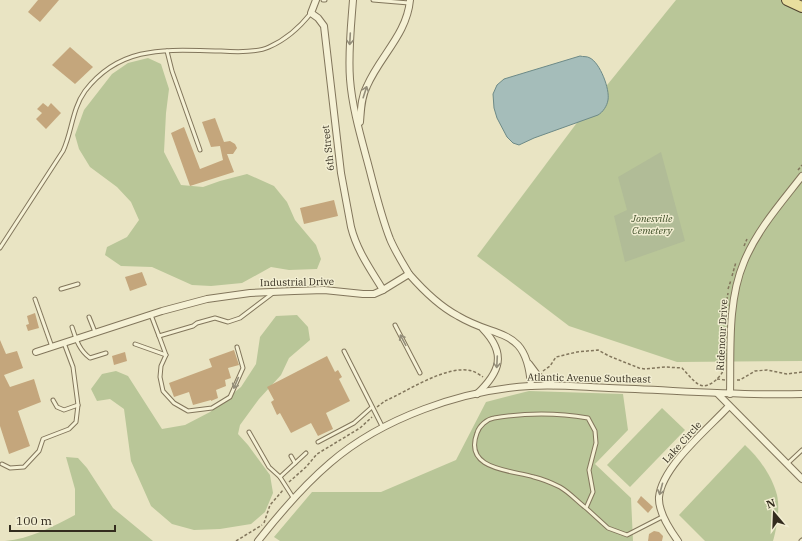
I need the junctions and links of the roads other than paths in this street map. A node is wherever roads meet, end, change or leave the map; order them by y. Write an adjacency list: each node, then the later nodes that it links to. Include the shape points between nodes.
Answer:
1 (316, 0): 7 (street)
2 (353, 0): 9 (street, one-way to 9, via 350,79)
3 (373, 0): 5 (lane)
4 (786, 0): 6 (main road)
5 (410, 2): 9 (street, one-way to 5, via 361,105 366,87 402,29)
6 (802, 7)
7 (311, 13): 8 (lane, via 294,31 268,48 236,52); 16 (street, 6th Street, via 324,26 341,173 351,227 360,252)
8 (167, 51): 10 (lane); 12 (lane, via 131,56 117,62 90,84 79,101 63,151)
9 (360, 130): 13 (street, via 388,231)
10 (200, 150)
11 (800, 174): 41 (street, Ridenour Drive, via 757,236 738,277 732,306)
12 (0, 248)
13 (409, 274): 16 (street, Industrial Drive); 23 (street, via 439,304)
14 (78, 284): 15 (lane)
15 (61, 289)
16 (384, 290): 17 (street, Industrial Drive, via 374,294 324,290)
17 (275, 292): 19 (street, Industrial Drive, via 207,299); 25 (lane, via 240,318 228,322 215,318)
18 (35, 300): 29 (lane)
19 (151, 315): 24 (street, Industrial Drive); 25 (lane)
20 (89, 317): 24 (lane)
21 (395, 325): 36 (lane, one-way to 21)
22 (72, 327): 26 (lane)
23 (482, 328): 35 (street, via 510,338 521,348); 39 (street, one-way to 39, via 495,345 498,356 497,369)
24 (95, 333): 26 (street, Industrial Drive)
25 (159, 336): 34 (lane)
26 (76, 339): 27 (street, Industrial Drive); 33 (lane, via 83,353 90,358)
27 (64, 343): 29 (street, Industrial Drive); 44 (lane, via 73,367)
28 (135, 344): 34 (lane)
29 (52, 347): 32 (street, Industrial Drive)
30 (237, 347): 34 (lane, one-way to 34, via 243,368 230,398 212,408 188,411 174,403 163,391 160,377)
31 (344, 351): 46 (lane)
32 (36, 352)
33 (106, 353)
34 (166, 355)
35 (528, 363): 37 (street); 38 (street, via 538,376)
36 (420, 373)
37 (531, 386): 38 (street, Atlantic Avenue Southeast); 39 (street, Atlantic Avenue Southeast)
38 (554, 386): 40 (street, Atlantic Avenue Southeast)
39 (477, 394): 47 (street, Atlantic Avenue Southeast, via 442,403)
40 (718, 394): 41 (street, Atlantic Avenue Southeast); 45 (street)
41 (730, 394): 42 (street, Atlantic Avenue Southeast)
42 (802, 394)
43 (53, 400): 44 (lane, via 57,407 64,410)
44 (78, 405): 54 (lane, via 76,422 68,429 43,438 39,451 24,467 10,468)
45 (729, 406): 55 (street); 60 (street, Lake Circle, one-way to 60, via 666,474 659,498)
46 (372, 407): 47 (lane); 49 (lane, via 354,423)
47 (383, 428): 58 (street, Atlantic Avenue Southeast, via 330,463)
48 (249, 432): 56 (lane, via 269,467)
49 (318, 442)
50 (802, 450): 55 (lane)
51 (306, 453): 53 (lane)
52 (291, 456): 53 (lane)
53 (295, 463): 56 (lane)
54 (2, 464)
55 (787, 464): 57 (street)
56 (280, 477): 58 (lane)
57 (802, 479)
58 (294, 499): 61 (street, Atlantic Avenue Southeast)
59 (586, 508): 59 (lane, via 593,492 589,470 596,443 595,431 588,418 571,415 513,414 489,419 478,431 473,443 481,461 499,470 534,477 560,487); 60 (lane, via 608,528 627,535)
60 (664, 516): 62 (street, Lake Circle)
61 (258, 541)
62 (678, 541)

